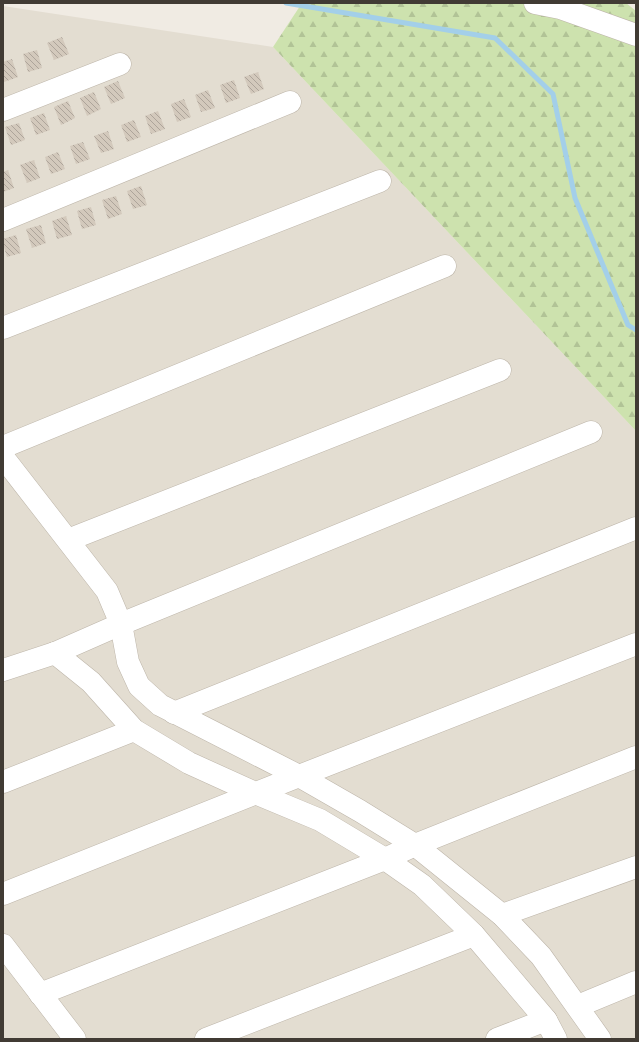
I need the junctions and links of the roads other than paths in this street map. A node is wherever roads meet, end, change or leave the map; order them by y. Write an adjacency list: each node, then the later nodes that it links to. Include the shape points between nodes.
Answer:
1 (535, 3): 2 (street, via 560,8)
2 (636, 35)
3 (120, 64): 5 (street)
4 (290, 102): 7 (street)
5 (3, 110)
6 (380, 181): 9 (street)
7 (3, 220)
8 (445, 266): 12 (street)
9 (3, 328)
10 (500, 370): 15 (street)
11 (591, 432): 16 (street)
12 (3, 447)
13 (3, 457): 15 (street)
14 (636, 528): 20 (street)
15 (68, 540): 16 (street, via 107,591)
16 (121, 624): 18 (street); 20 (street, via 128,662 139,686 160,705)
17 (636, 644): 23 (street)
18 (55, 653): 19 (street); 21 (street, via 91,682)
19 (3, 670)
20 (174, 713): 23 (street)
21 (134, 730): 24 (street); 25 (street, via 189,763)
22 (636, 757): 26 (street)
23 (299, 776): 25 (street); 26 (street)
24 (3, 782)
25 (255, 793): 27 (street, via 320,820); 29 (street)
26 (415, 845): 27 (street); 30 (street)
27 (385, 859): 31 (street, via 422,885); 34 (street)
28 (636, 867): 30 (street)
29 (3, 894)
30 (502, 915): 35 (street, via 541,956)
31 (474, 935): 36 (street); 38 (street)
32 (3, 945): 34 (street)
33 (636, 982): 35 (street)
34 (40, 994): 37 (street)
35 (578, 1006): 41 (street)
36 (546, 1020): 39 (street); 40 (street)
37 (75, 1039)
38 (206, 1039)
39 (497, 1039)
40 (556, 1039)
41 (600, 1039)

